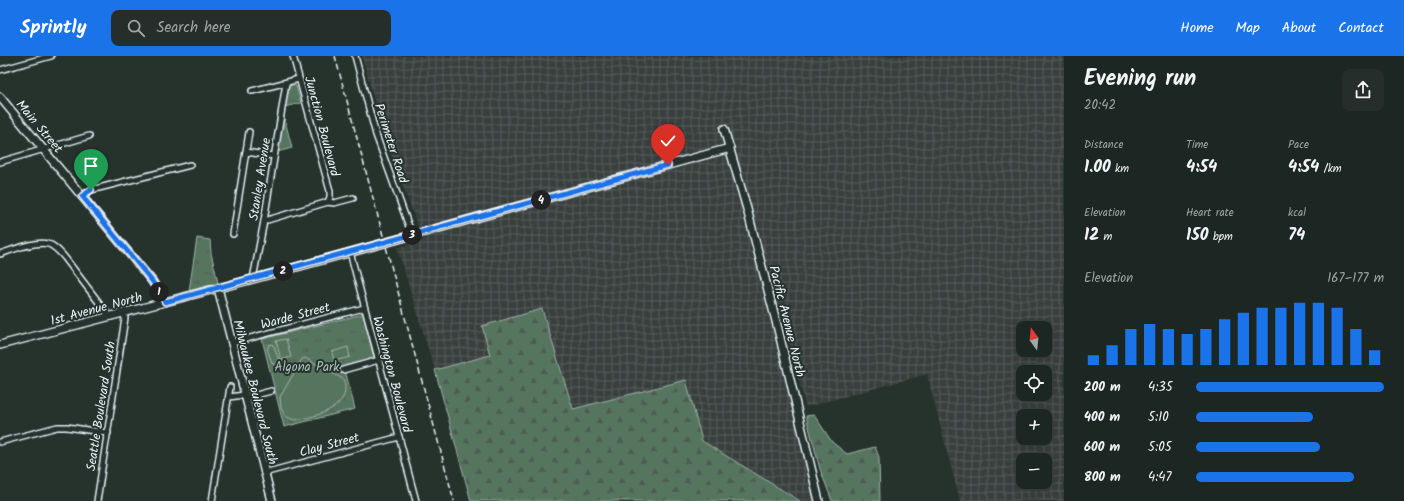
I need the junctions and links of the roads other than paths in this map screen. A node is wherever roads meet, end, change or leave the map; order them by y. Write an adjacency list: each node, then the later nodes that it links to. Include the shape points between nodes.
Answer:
1 (51, 56): 4 (street)
2 (293, 56): 5 (street, Junction Boulevard)
3 (354, 56): 23 (street, Perimeter Road, via 376,135)
4 (0, 70)
5 (299, 79): 6 (street); 20 (street, Junction Boulevard, via 330,191)
6 (286, 83): 7 (street); 15 (street, Stanley Avenue)
7 (252, 92)
8 (0, 97): 13 (street, Main Street)
9 (724, 129): 12 (street, Pacific Avenue North)
10 (249, 132): 14 (street)
11 (90, 136): 13 (street)
12 (730, 148): 23 (street, 1st Avenue North); 48 (street, Pacific Avenue North)
13 (44, 150): 16 (street); 18 (street, Main Street)
14 (246, 152): 15 (street); 22 (street)
15 (274, 156): 21 (street, Stanley Avenue)
16 (0, 162)
17 (190, 165): 18 (street, via 91,190)
18 (82, 196): 28 (street, Main Street, via 152,281)
19 (353, 198): 20 (street)
20 (328, 202): 21 (street)
21 (264, 221): 26 (street, Stanley Avenue)
22 (233, 234)
23 (412, 235): 24 (street, 1st Avenue North)
24 (350, 252): 26 (street, 1st Avenue North); 29 (street, Washington Boulevard)
25 (0, 254): 31 (street, via 35,244 49,244 65,258)
26 (253, 279): 27 (street, 1st Avenue North)
27 (218, 288): 28 (street, 1st Avenue North); 32 (street, Milwaukee Boulevard South)
28 (165, 302): 30 (street, 1st Avenue North)
29 (364, 308): 32 (street, Warde Street); 34 (street, Washington Boulevard)
30 (123, 313): 31 (street, 1st Avenue North); 40 (street, Seattle Boulevard South, via 125,318)
31 (110, 317): 33 (street, 1st Avenue North)
32 (231, 343): 38 (street, Milwaukee Boulevard South)
33 (0, 345)
34 (379, 360): 35 (street); 41 (street, Washington Boulevard)
35 (343, 370)
36 (230, 387): 39 (street)
37 (271, 391): 38 (street)
38 (244, 397): 39 (street); 43 (street, Milwaukee Boulevard South)
39 (229, 398): 45 (street)
40 (108, 432): 42 (street, via 57,427); 44 (street, Seattle Boulevard South)
41 (399, 436): 43 (street, Clay Street); 47 (street, Washington Boulevard)
42 (0, 442)
43 (264, 473): 46 (street, Milwaukee Boulevard South)
44 (97, 501)
45 (212, 501)
46 (272, 501)
47 (416, 501)
48 (820, 501)

